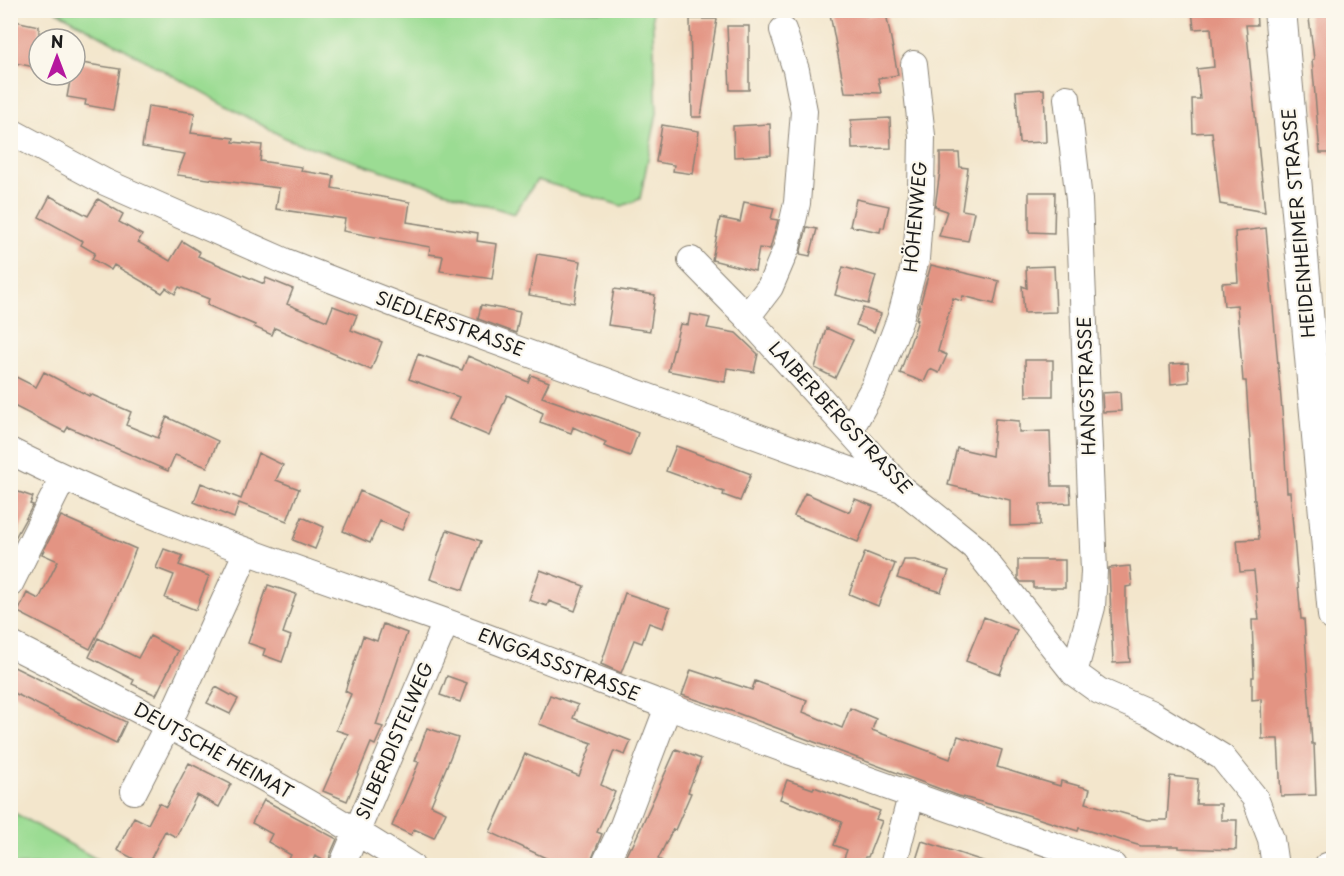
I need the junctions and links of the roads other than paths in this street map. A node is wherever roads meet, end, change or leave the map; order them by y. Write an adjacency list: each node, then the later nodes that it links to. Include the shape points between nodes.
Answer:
1 (1280, 10): 14 (street, HEIDENHEIMER STRASSE)
2 (783, 30): 7 (street, via 804,111 797,203 787,247 770,287)
3 (914, 64): 8 (street, HÖHENWEG, via 922,136 916,259 882,368)
4 (1067, 98): 17 (street, HANGSTRASSE, via 1078,200 1094,571 1092,607)
5 (10, 130): 11 (street, SIEDLERSTRASSE, via 105,182 284,261)
6 (691, 260): 7 (street, LAIBERBERGSTRASSE)
7 (747, 317): 8 (street, LAIBERBERGSTRASSE)
8 (850, 430): 11 (street, LAIBERBERGSTRASSE)
9 (10, 451): 10 (street, ENGGASSSTRASSE)
10 (63, 478): 12 (street, ENGGASSSTRASSE); 13 (street)
11 (902, 489): 17 (street, LAIBERBERGSTRASSE, via 974,547)
12 (247, 551): 15 (street, ENGGASSSTRASSE); 19 (street)
13 (10, 584)
14 (1334, 615)
15 (446, 622): 18 (street, ENGGASSSTRASSE); 22 (street, SILBERDISTELWEG)
16 (10, 644): 19 (street, DEUTSCHE HEIMAT)
17 (1074, 673): 29 (street, LAIBERBERGSTRASSE, via 1099,691 1149,713 1222,757 1255,798)
18 (668, 707): 21 (street, ENGGASSSTRASSE); 26 (street)
19 (168, 725): 20 (street); 22 (street, DEUTSCHE HEIMAT)
20 (134, 791)
21 (911, 796): 27 (street); 28 (street, ENGGASSSTRASSE)
22 (357, 831): 23 (street, SILBERDISTELWEG); 25 (street, DEUTSCHE HEIMAT)
23 (344, 861)
24 (1334, 864): 30 (street)
25 (411, 866)
26 (604, 866)
27 (893, 866)
28 (1113, 866)
29 (1275, 866)
30 (1327, 866)

